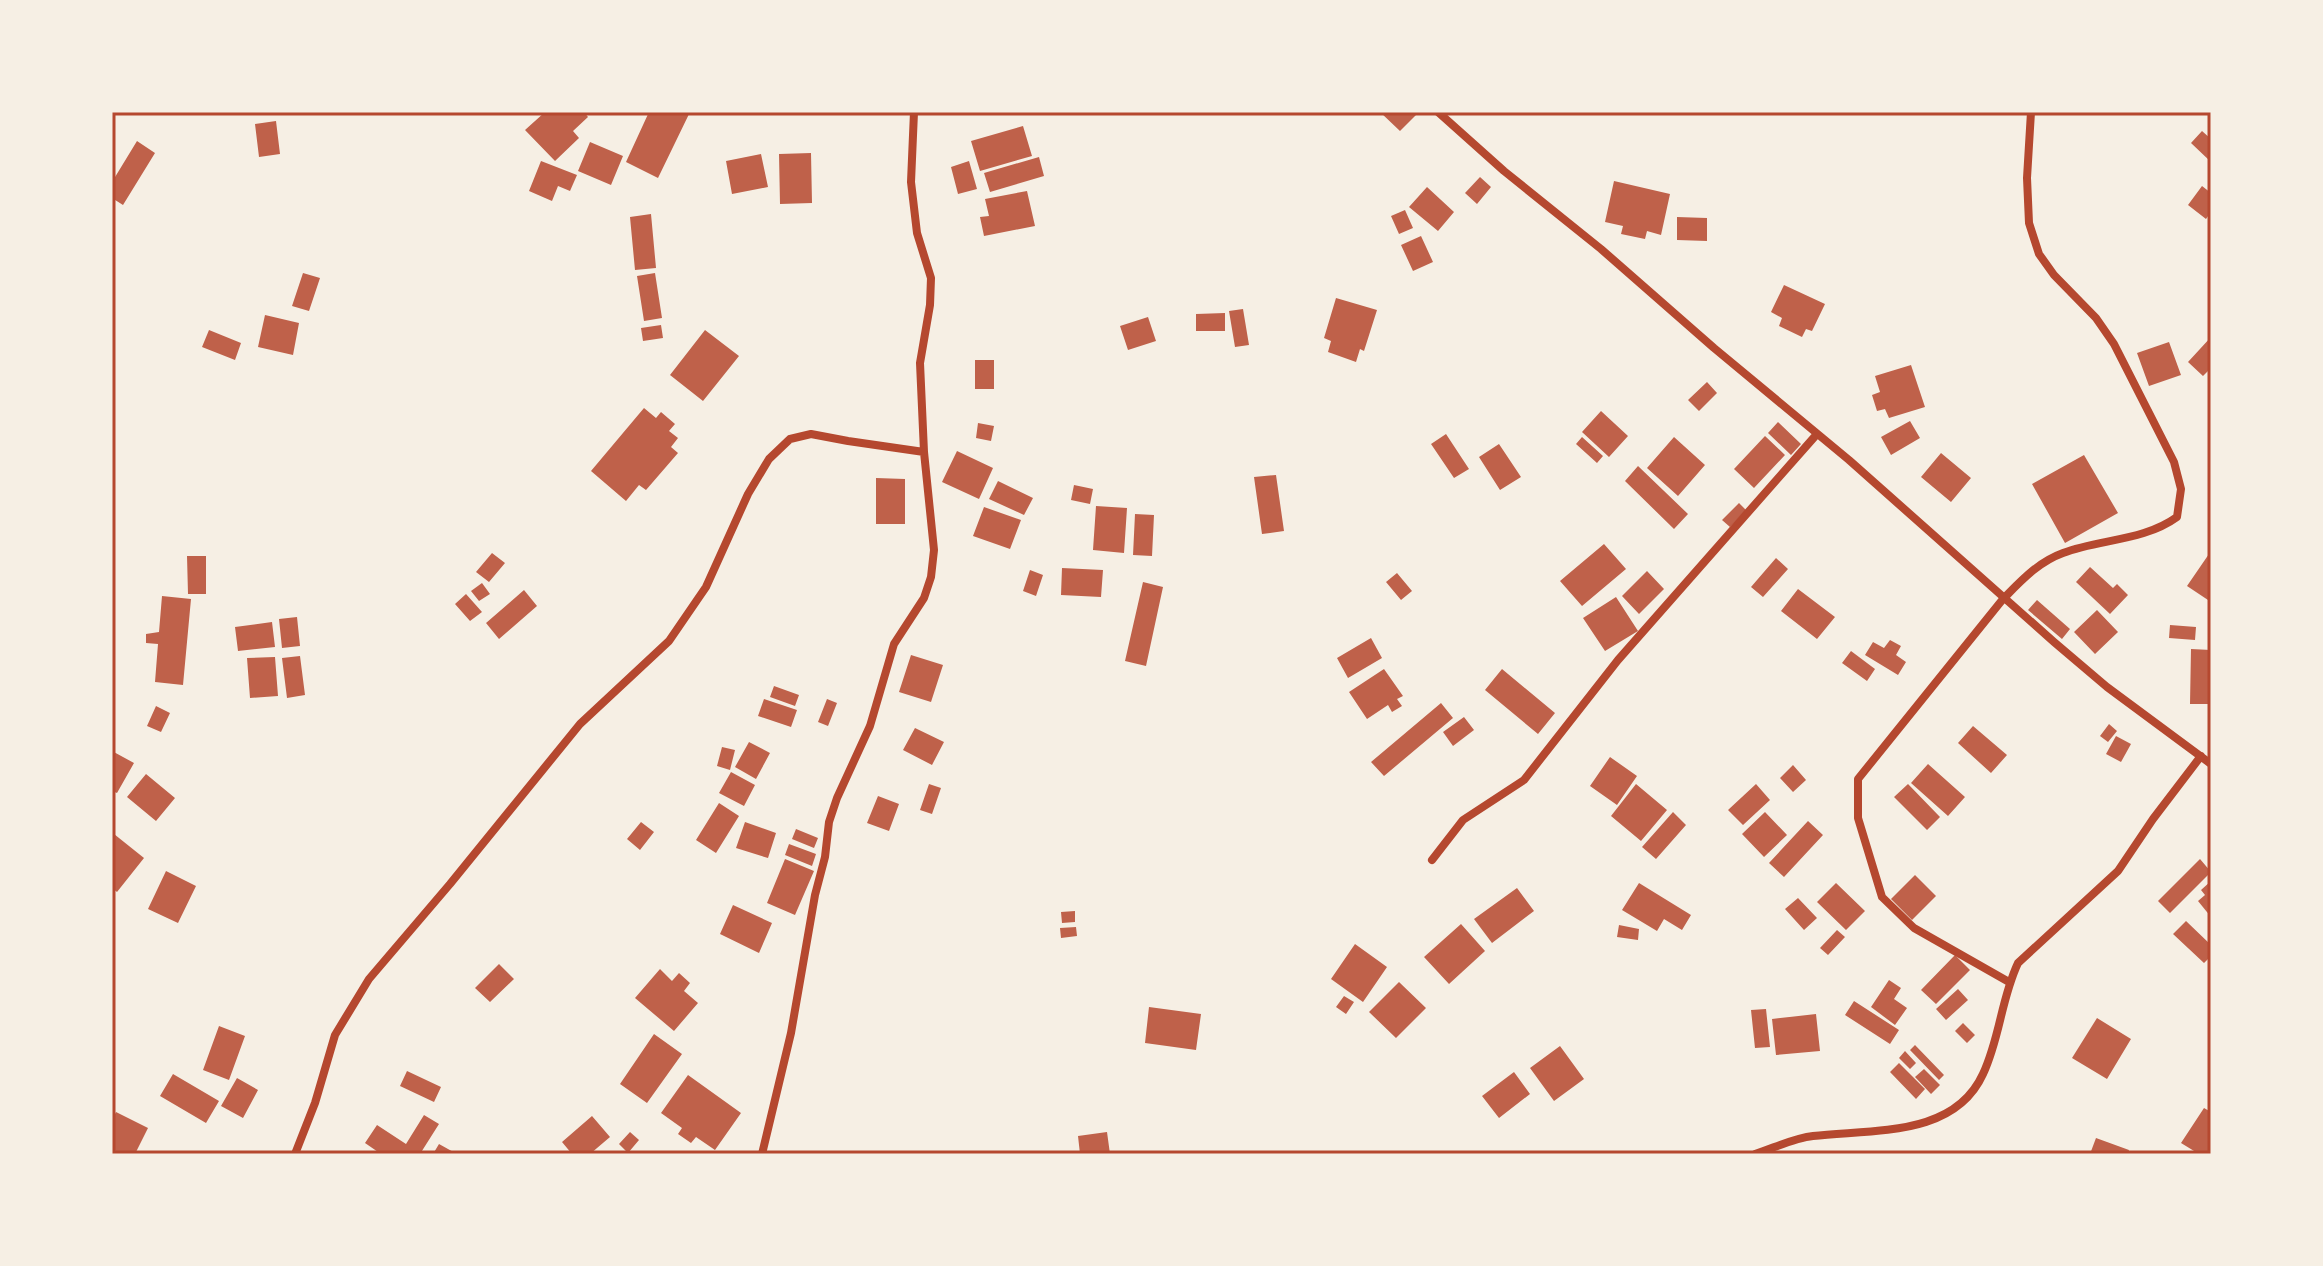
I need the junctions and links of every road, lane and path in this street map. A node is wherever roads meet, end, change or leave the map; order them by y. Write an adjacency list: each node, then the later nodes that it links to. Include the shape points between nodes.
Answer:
1 (914, 112): 5 (street, via 911,182 917,233 931,278 920,363)
2 (1438, 112): 4 (street)
3 (2031, 112): 6 (street, via 2029,223 2039,254 2114,344 2174,462 2181,489 2177,517 2169,523 2061,554 2027,575)
4 (1817, 434): 6 (street); 9 (street, via 1618,660 1524,780 1463,820)
5 (924, 452): 11 (street, via 811,434 790,439 769,459 706,587 669,641 580,724 369,979 335,1035); 12 (street, via 934,550 931,577 924,598 894,644 880,699 829,822 791,1033)
6 (2003, 599): 7 (street, via 2107,687); 10 (street, via 1858,779 1858,818 1882,897 1914,928)
7 (2201, 756): 8 (street); 10 (street, via 2118,871 2018,963)
8 (2211, 764)
9 (1432, 860)
10 (2009, 982): 13 (street, via 1982,1077 1965,1099 1941,1116 1913,1126 1809,1136)
11 (295, 1154)
12 (762, 1154)
13 (1755, 1154)

